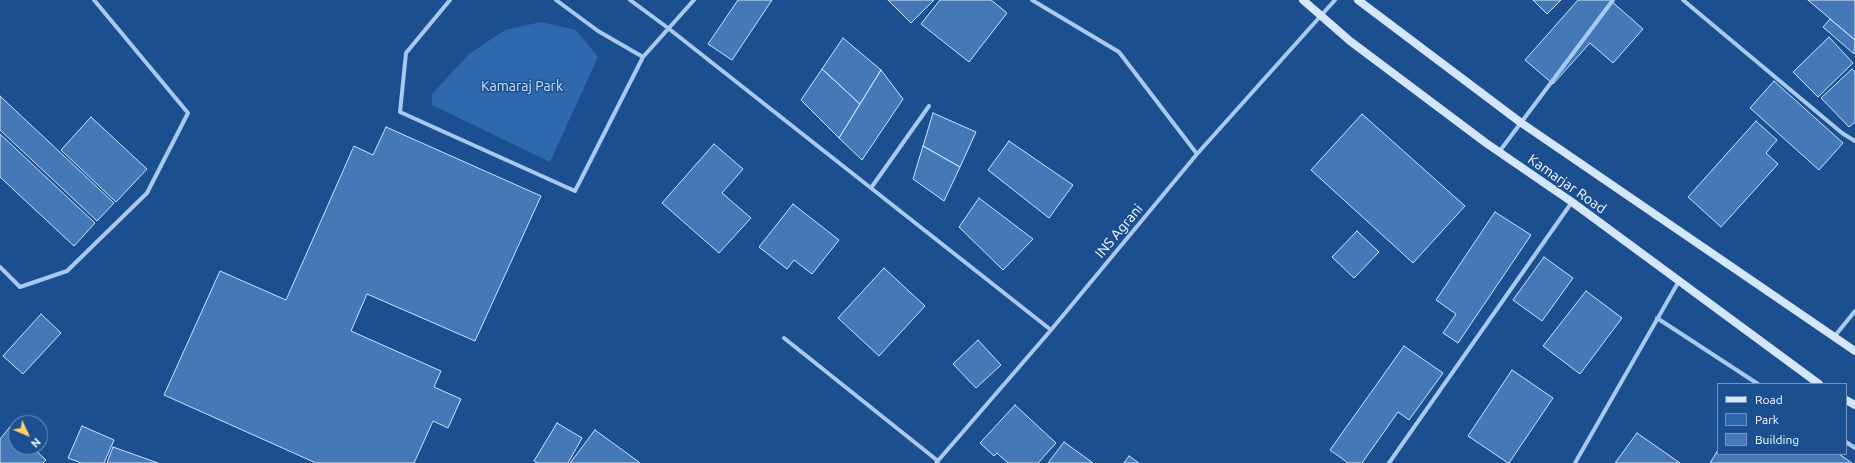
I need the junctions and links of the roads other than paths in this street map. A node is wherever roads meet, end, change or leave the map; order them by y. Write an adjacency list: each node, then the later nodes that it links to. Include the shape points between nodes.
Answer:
1 (94, 0): 22 (street, via 188,113 147,193 67,271 20,287)
2 (450, 0): 14 (street, via 406,53 400,112 575,191)
3 (556, 0): 14 (street, via 598,31)
4 (630, 0): 13 (street)
5 (694, 0): 13 (street)
6 (1032, 0): 19 (street, via 1119,52)
7 (1303, 0): 12 (main road, Kamarjar Road)
8 (1335, 0): 12 (street, INS Agrani)
9 (1358, 0): 16 (main road)
10 (1613, 0): 16 (street)
11 (1683, 0): 17 (street, via 1842,133)
12 (1322, 16): 18 (main road, Kamarjar Road, via 1350,41); 19 (street, INS Agrani)
13 (668, 28): 14 (street); 20 (street)
14 (643, 57)
15 (929, 106): 20 (street)
16 (1520, 122): 18 (street); 28 (main road)
17 (1855, 141)
18 (1499, 152): 21 (main road, Kamarjar Road)
19 (1197, 154): 26 (street, INS Agrani)
20 (872, 188): 26 (street)
21 (1572, 202): 23 (main road, Kamarjar Road); 33 (street)
22 (0, 267)
23 (1679, 281): 25 (street); 31 (main road, Kamarjar Road)
24 (1855, 311): 28 (street)
25 (1657, 318): 30 (street); 34 (street)
26 (1051, 330): 32 (street, INS Agrani)
27 (784, 338): 32 (street)
28 (1834, 338): 29 (main road)
29 (1855, 351)
30 (1756, 383)
31 (1818, 383)
32 (937, 462)
33 (1389, 463)
34 (1575, 463)

